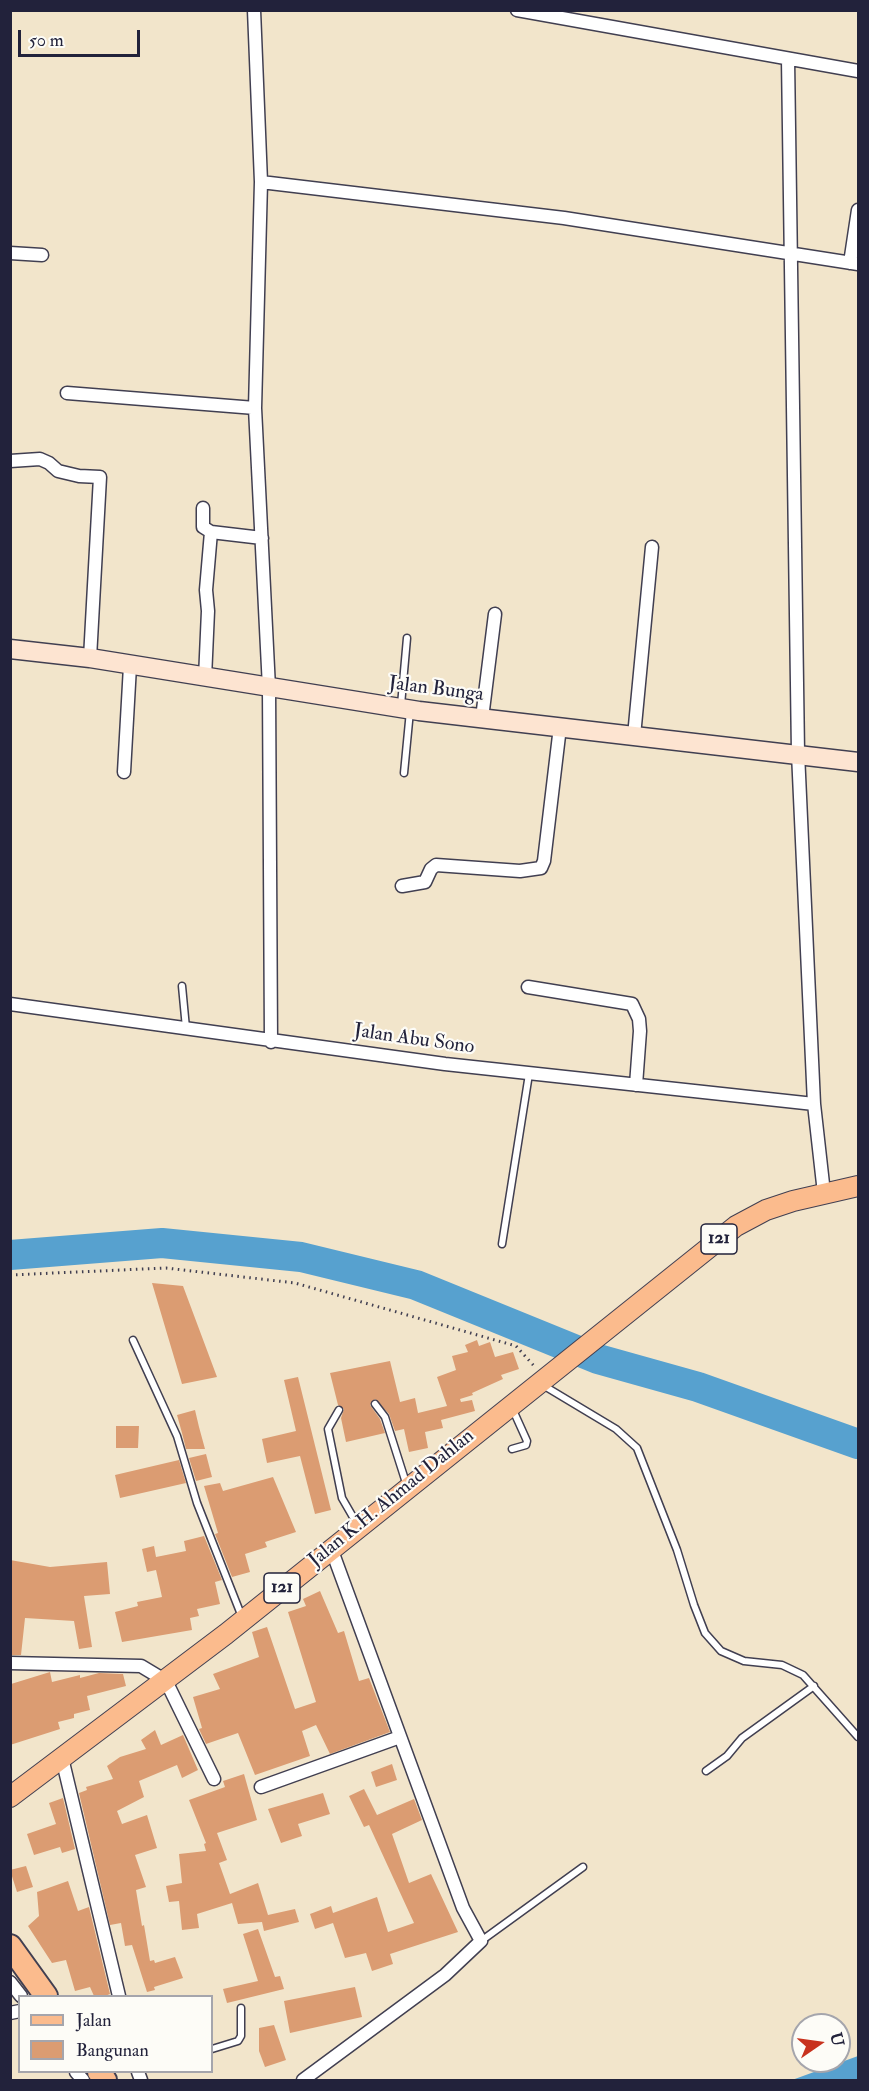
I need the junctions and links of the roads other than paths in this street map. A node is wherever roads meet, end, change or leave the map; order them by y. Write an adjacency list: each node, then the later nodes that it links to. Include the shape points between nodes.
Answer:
1 (254, 10): 5 (street)
2 (517, 10): 3 (street)
3 (788, 59): 4 (street); 8 (street)
4 (858, 71)
5 (261, 182): 8 (street, via 564,218); 12 (street)
6 (858, 210): 10 (street)
7 (10, 253): 9 (street)
8 (789, 254): 10 (street); 29 (street)
9 (42, 255)
10 (854, 263)
11 (67, 393): 12 (street)
12 (255, 408): 16 (street)
13 (10, 462): 21 (street, via 40,459 58,471 100,477)
14 (203, 507): 15 (street, via 203,527)
15 (211, 531): 16 (street); 23 (street)
16 (262, 538): 24 (street)
17 (652, 547): 28 (street)
18 (495, 614): 26 (street)
19 (407, 638): 25 (lane)
20 (10, 649): 21 (street, Jalan Bunga)
21 (90, 658): 22 (street, Jalan Bunga)
22 (130, 666): 23 (street, Jalan Bunga); 31 (street)
23 (205, 678): 24 (street, Jalan Bunga)
24 (269, 688): 25 (street, Jalan Bunga); 38 (street)
25 (405, 709): 26 (street, Jalan Bunga); 32 (lane)
26 (482, 718): 27 (street, Jalan Bunga)
27 (560, 727): 28 (street, Jalan Bunga); 33 (street, via 541,868 520,871 436,865 424,882)
28 (634, 736): 29 (street, Jalan Bunga)
29 (798, 753): 30 (street, Jalan Bunga); 41 (street)
30 (858, 762)
31 (124, 772)
32 (404, 773)
33 (402, 886)
34 (182, 986): 37 (lane)
35 (528, 987): 40 (street, via 632,1004 640,1031)
36 (10, 1004): 37 (street, Jalan Abu Sono)
37 (186, 1028): 38 (street, Jalan Abu Sono)
38 (271, 1042): 39 (street, Jalan Abu Sono)
39 (529, 1074): 40 (street, Jalan Abu Sono); 44 (lane)
40 (636, 1085): 41 (street, Jalan Abu Sono)
41 (814, 1104): 43 (street)
42 (858, 1186): 43 (main road, 121)
43 (824, 1193): 46 (main road, Jalan K.H. Ahmad Dahlan / 121, via 766,1210 736,1226)
44 (502, 1244)
45 (133, 1340): 54 (lane, via 177,1436 197,1503)
46 (543, 1378): 48 (main road, Jalan K.H. Ahmad Dahlan / 121); 57 (lane, via 637,1448 705,1633 721,1651 744,1662 782,1665 803,1675)
47 (375, 1404): 51 (lane, via 385,1417)
48 (510, 1404): 50 (lane, via 527,1441 526,1445); 51 (main road, Jalan K.H. Ahmad Dahlan / 121)
49 (339, 1410): 52 (lane, via 328,1429 342,1498)
50 (512, 1449)
51 (407, 1488): 52 (main road, Jalan K.H. Ahmad Dahlan / 121)
52 (358, 1528): 53 (main road, Jalan K.H. Ahmad Dahlan / 121)
53 (331, 1548): 54 (main road, Jalan K.H. Ahmad Dahlan / 121); 58 (street)
54 (243, 1620): 56 (main road, Jalan K.H. Ahmad Dahlan / 121)
55 (10, 1663): 56 (street, via 141,1666)
56 (166, 1681): 60 (main road, Jalan K.H. Ahmad Dahlan / 121); 62 (street)
57 (814, 1686): 59 (lane); 61 (lane, via 742,1738 727,1756)
58 (400, 1737): 63 (street); 66 (street, via 463,1908)
59 (858, 1737)
60 (62, 1758): 64 (main road, Jalan K.H. Ahmad Dahlan / 121); 71 (street)
61 (706, 1771)
62 (214, 1779)
63 (261, 1787)
64 (10, 1797)
65 (583, 1867): 66 (lane)
66 (481, 1941): 74 (street, via 445,1976)
67 (10, 1946): 70 (highway)
68 (10, 1982): 69 (street)
69 (20, 1995)
70 (45, 1995)
71 (119, 1995)
72 (241, 2008): 73 (lane, via 238,2041)
73 (213, 2049)
74 (303, 2080)

